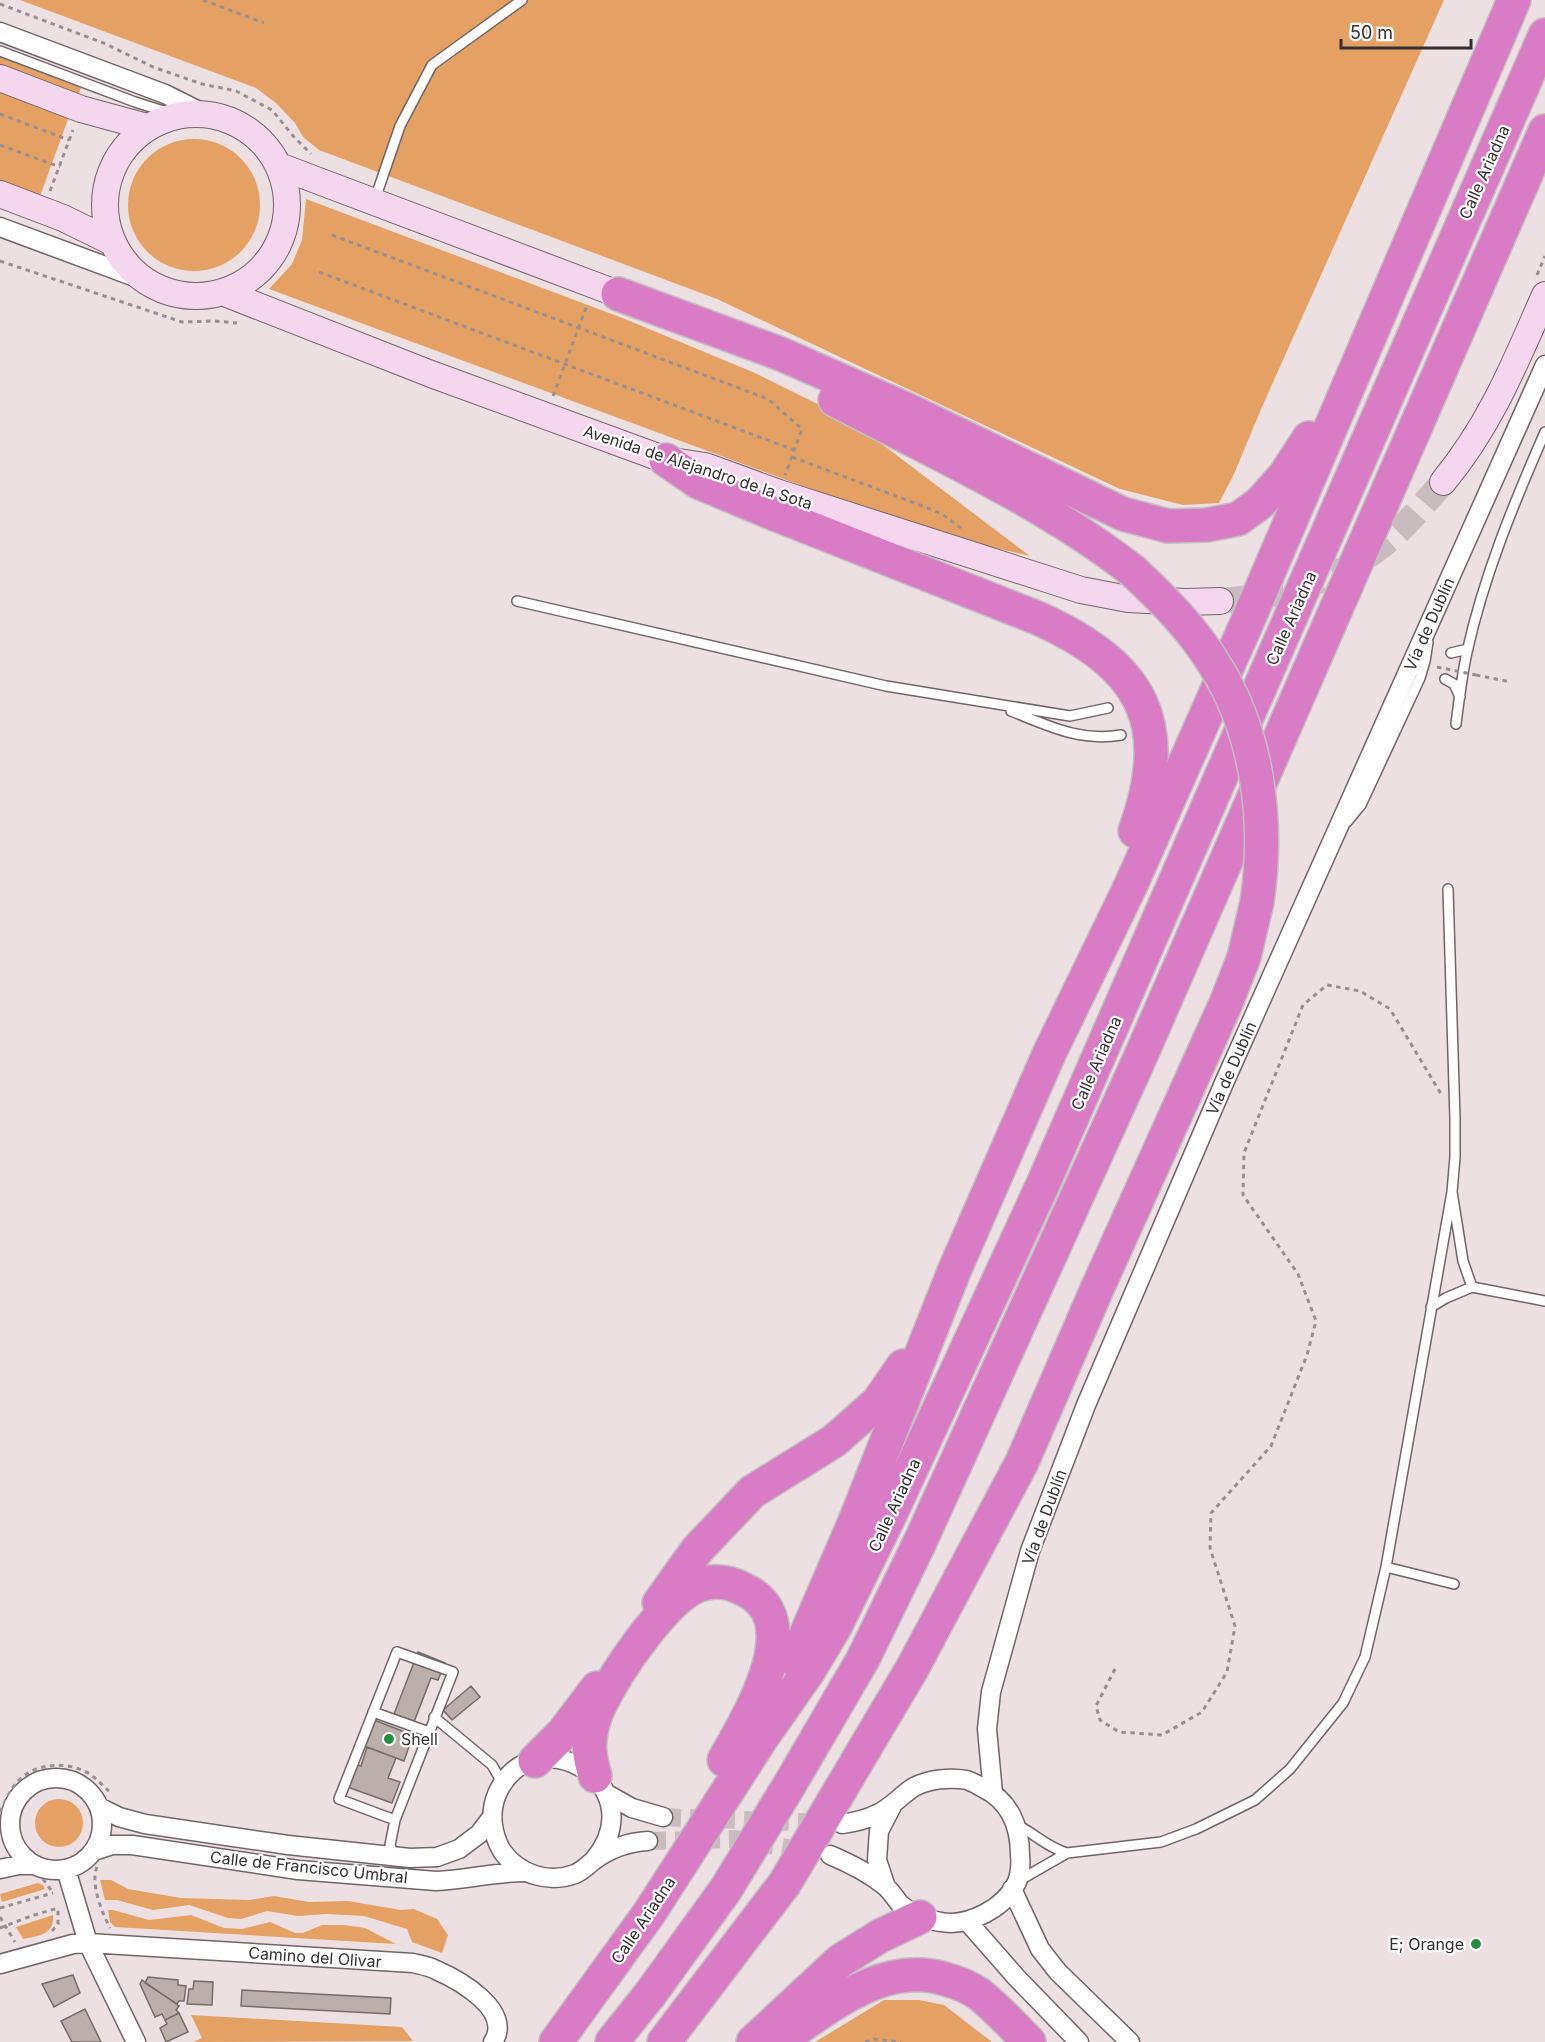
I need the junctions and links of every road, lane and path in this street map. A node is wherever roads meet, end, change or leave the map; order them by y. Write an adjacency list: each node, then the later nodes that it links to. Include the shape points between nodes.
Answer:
1 (203, 0): 5 (path)
2 (522, 0): 23 (lane, via 432,65 400,126)
3 (1515, 0): 24 (highway)
4 (0, 4): 18 (path, via 106,44 153,67 236,91 272,110 310,153)
5 (264, 23)
6 (0, 32): 10 (street, via 165,94)
7 (1545, 35): 73 (highway, Calle Ariadna, via 1043,1184 836,1625)
8 (0, 51): 12 (lane)
9 (0, 78): 14 (main road, via 81,109)
10 (204, 113): 12 (main road); 19 (main road, via 248,129)
11 (0, 114): 16 (path)
12 (176, 115): 14 (main road)
13 (75, 125): 16 (path)
14 (147, 127): 27 (main road, via 130,141 108,178 104,200)
15 (1545, 131): 116 (highway, via 1139,1060 920,1542 868,1648 726,1889)
16 (69, 140): 20 (path)
17 (0, 145): 20 (path)
18 (320, 157)
19 (279, 166): 23 (main road); 31 (main road, via 287,199 284,225 275,249 253,276)
20 (60, 167): 22 (path)
21 (0, 194): 27 (main road)
22 (48, 197)
23 (374, 201): 32 (main road)
24 (1425, 206): 32 (highway, via 1384,275 1324,408 1285,475 1238,519 1207,525 1168,526 1123,514 821,371); 60 (highway, via 1249,618 1139,866)
25 (0, 227): 30 (street)
26 (332, 235): 36 (path)
27 (112, 242): 30 (main road, via 125,263)
28 (0, 261): 35 (path, via 182,322 236,322)
29 (319, 272): 37 (path)
30 (143, 280): 31 (main road, via 173,294 206,296)
31 (222, 292): 43 (main road, Avenida de Alejandro de la Sota, via 482,394)
32 (618, 294): 117 (highway, bridge, via 764,362 960,465 1053,516 1133,571 1199,642 1215,665 1240,717 1260,803 1262,867 1244,957 1226,1004 1022,1462 913,1667 785,1883)
33 (1545, 295): 45 (main road, via 1492,412)
34 (587, 305): 36 (path)
35 (245, 326)
36 (579, 328): 37 (path); 41 (path, via 768,399 802,429)
37 (564, 364): 39 (path); 41 (path)
38 (1545, 365): 77 (street, Vía de Dublín, via 1336,831 1086,1405 1030,1551 991,1692 987,1729)
39 (553, 396)
40 (1545, 432): 49 (lane, via 1488,575)
41 (794, 450): 42 (path)
42 (792, 457): 44 (path); 46 (path, via 942,514)
43 (666, 460): 48 (main road, Avenida de Alejandro de la Sota, via 705,466 1081,590 1128,599); 60 (highway, via 698,482 1072,634 1095,649 1133,688 1146,712 1152,738 1149,786 1126,859 1080,966)
44 (783, 479)
45 (1443, 482)
46 (969, 533)
47 (517, 601): 55 (lane, via 886,686)
48 (1220, 601)
49 (1468, 649): 50 (lane); 54 (lane)
50 (1451, 653)
51 (1437, 668): 53 (path, bridge)
52 (1445, 679): 54 (lane, via 1454,684)
53 (1511, 682)
54 (1460, 697): 57 (lane)
55 (993, 703): 56 (lane, via 1070,716); 58 (lane, via 1079,736)
56 (1108, 708)
57 (1456, 724)
58 (1121, 735)
59 (1448, 888): 61 (lane)
60 (1049, 1054): 64 (highway)
61 (1455, 1119): 62 (lane); 69 (path, via 1390,1009 1360,992 1327,985 1303,1005 1244,1154 1243,1195 1298,1274 1316,1321 1307,1355 1271,1446 1211,1513 1210,1548 1235,1626 1227,1672 1202,1712 1162,1735 1119,1732 1100,1720 1096,1706)
62 (1452, 1192): 63 (lane, via 1463,1261); 66 (lane)
63 (1472, 1287): 65 (lane); 66 (lane)
64 (942, 1300): 73 (highway, via 855,1521); 74 (highway, via 878,1402 834,1441 752,1492 697,1550 588,1701)
65 (1545, 1301)
66 (1431, 1307): 67 (lane)
67 (1386, 1568): 68 (lane); 89 (lane, via 1365,1657 1343,1703 1290,1769 1255,1800 1196,1829 1161,1842)
68 (1454, 1584)
69 (1115, 1669)
70 (373, 1712): 71 (lane, via 397,1652 453,1672); 72 (lane); 84 (lane, via 339,1799)
71 (434, 1717): 72 (lane); 75 (lane, via 492,1765)
72 (429, 1732): 84 (lane)
73 (761, 1739): 115 (highway, Calle Ariadna, via 650,1912)
74 (535, 1761): 75 (street, via 518,1769); 76 (street, via 571,1761)
75 (503, 1784): 82 (street)
76 (601, 1785): 83 (street, via 632,1808); 93 (street, via 610,1804 611,1827 603,1850); 115 (highway, via 589,1752 598,1707 659,1616 687,1592 714,1581 734,1584 758,1598 768,1610 774,1638 772,1654 746,1721)
77 (993, 1793): 79 (street, via 968,1780 940,1779 914,1787); 86 (street)
78 (116, 1796): 81 (path, via 90,1774 66,1765 50,1765 21,1778 12,1788)
79 (892, 1806): 85 (street, via 857,1822); 99 (street, via 879,1831 877,1860)
80 (99, 1807): 81 (street, via 81,1785 55,1778 30,1786); 91 (street, via 102,1822); 92 (street, Calle de Francisco Umbral, via 145,1824)
81 (6, 1813): 87 (street); 96 (street, via 15,1845)
82 (492, 1817): 92 (street, Calle de Francisco Umbral, via 479,1834 448,1854); 97 (street, via 506,1857)
83 (663, 1817)
84 (395, 1820): 92 (lane, via 390,1845)
85 (842, 1824)
86 (1017, 1825): 89 (lane); 98 (street, via 1021,1862)
87 (0, 1835)
88 (648, 1841): 93 (street, via 627,1844)
89 (1067, 1853): 98 (lane)
90 (830, 1855): 99 (street)
91 (98, 1856): 95 (street); 97 (street, Calle de Francisco Umbral, via 112,1845 132,1845 298,1870 436,1881); 108 (path, via 94,1874)
92 (394, 1857)
93 (594, 1860): 97 (street, via 585,1869 564,1877)
94 (0, 1869): 96 (street, via 19,1865)
95 (66, 1869): 96 (street); 110 (street)
96 (34, 1872): 100 (path)
97 (525, 1872)
98 (1015, 1885): 105 (street, via 1000,1903); 124 (street, via 1040,1949 1058,1972)
99 (886, 1887): 104 (street, via 901,1905)
100 (53, 1893): 101 (path); 102 (path)
101 (0, 1908)
102 (58, 1908): 106 (path); 109 (path, via 58,1924)
103 (0, 1917): 106 (path)
104 (920, 1917): 105 (street, via 943,1923); 118 (highway, via 840,1960)
105 (967, 1921): 123 (street)
106 (6, 1927): 107 (path); 111 (path)
107 (0, 1928)
108 (111, 1929)
109 (47, 1937)
110 (88, 1943): 111 (street, Camino del Olivar); 113 (street); 114 (street, Camino del Olivar, via 413,1963 435,1969 473,1992 494,2012 499,2023)
111 (23, 1956): 112 (street, Camino del Olivar)
112 (0, 1964)
113 (136, 2042)
114 (493, 2042)
115 (554, 2042)
116 (612, 2042)
117 (664, 2042)
118 (753, 2042)
119 (778, 2042): 122 (highway, via 857,1990 900,1975 939,1977 978,1993)
120 (864, 2042): 121 (path)
121 (901, 2042)
122 (1029, 2042)
123 (1079, 2042)
124 (1130, 2042)

